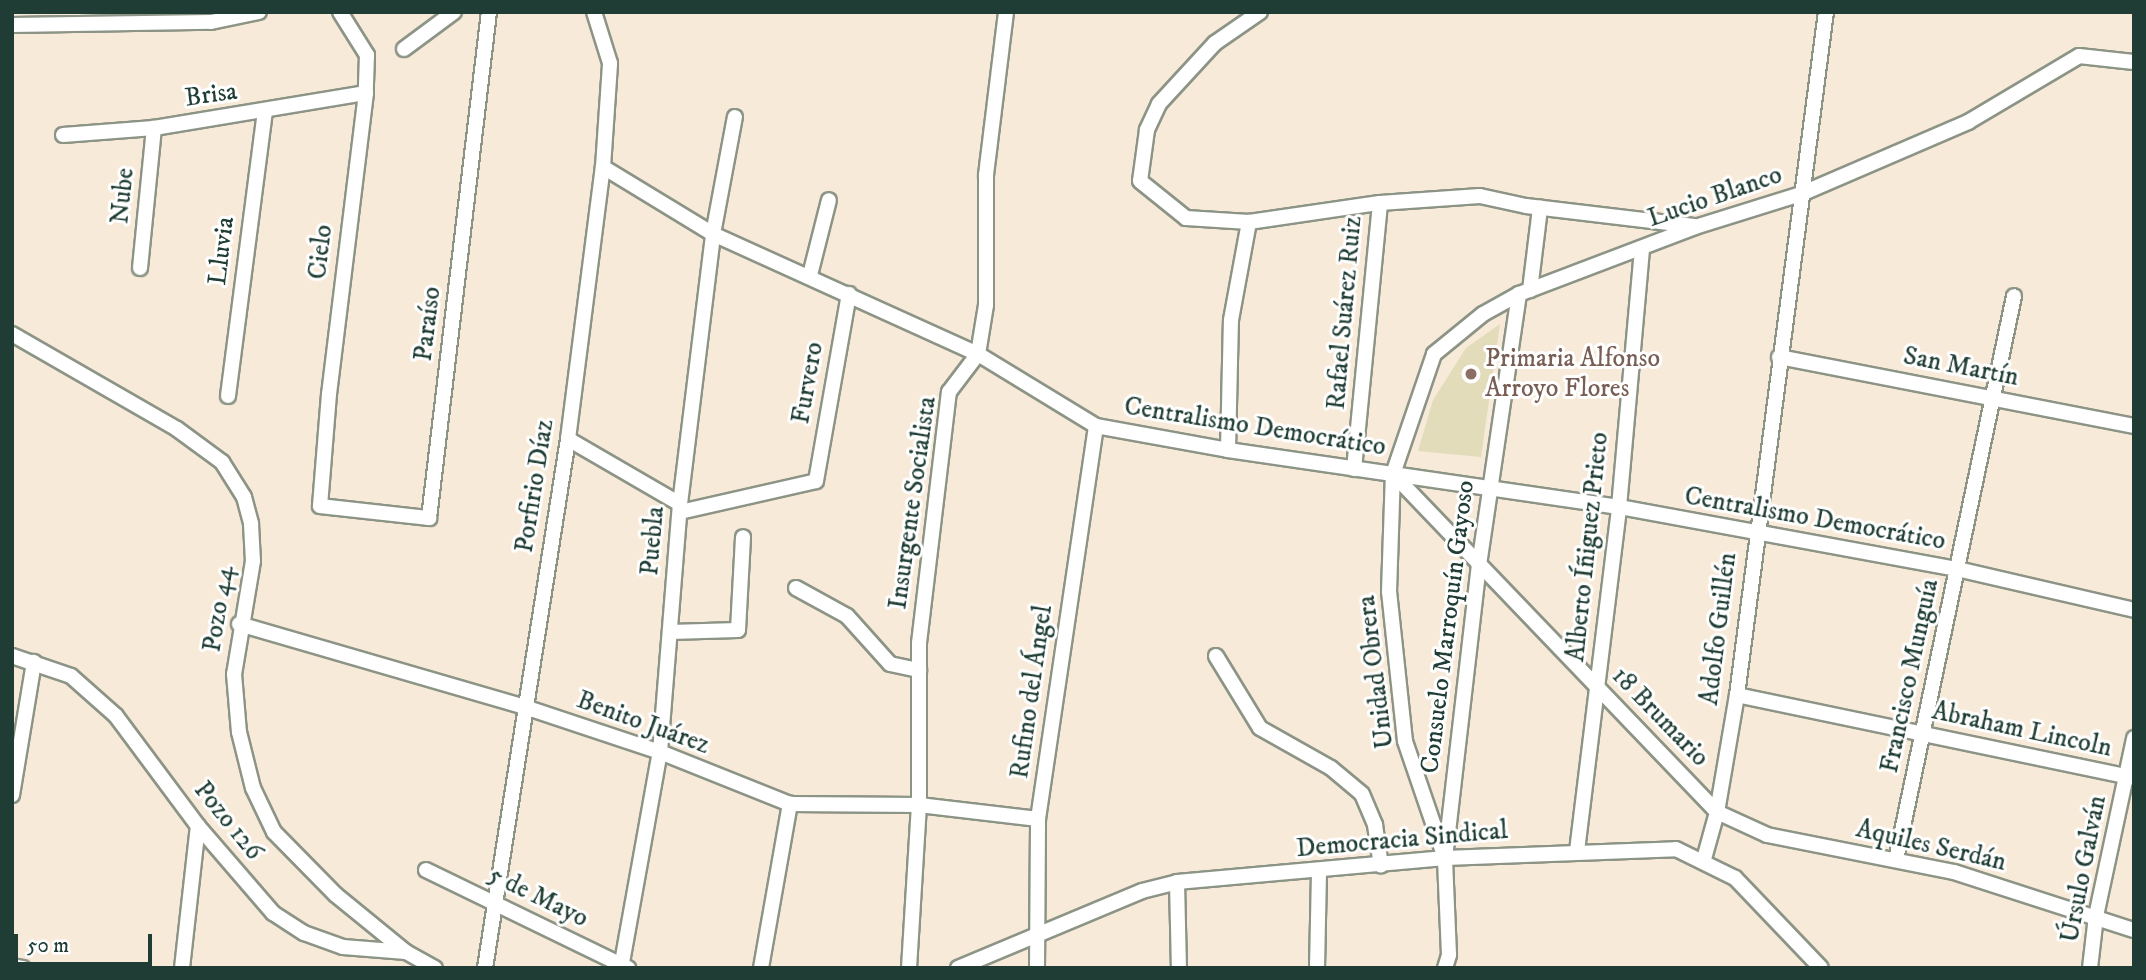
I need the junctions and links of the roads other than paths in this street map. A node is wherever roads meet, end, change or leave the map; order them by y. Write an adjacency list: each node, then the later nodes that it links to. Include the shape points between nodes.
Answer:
1 (259, 12): 10 (street, via 211,22)
2 (340, 12): 13 (street, Cielo, via 367,55)
3 (454, 12): 11 (street)
4 (478, 12): 9 (street, Paraíso)
5 (594, 12): 18 (street, Porfirio Díaz, via 610,63)
6 (1006, 12): 33 (street, Insurgente Socialista, via 986,175 986,305)
7 (1260, 12): 23 (street, via 1215,43 1159,104 1147,130 1140,181 1185,218)
8 (1826, 12): 19 (street, Adolfo Guillén)
9 (488, 19): 44 (street, Paraíso, via 429,518)
10 (12, 25)
11 (404, 49)
12 (2134, 62): 19 (street, Lucio Blanco, via 2079,56 1968,122)
13 (366, 93): 14 (street, Brisa); 44 (street, Cielo, via 328,394)
14 (265, 112): 16 (street, Brisa); 35 (street, Lluvia)
15 (735, 117): 25 (street, Puebla)
16 (154, 128): 17 (street, Brisa); 27 (street, Nube)
17 (63, 135)
18 (603, 167): 25 (street, Centralismo Democrático); 39 (street, Porfirio Díaz)
19 (1801, 194): 24 (street, Lucio Blanco); 34 (street, Adolfo Guillén)
20 (829, 200): 28 (street)
21 (1380, 204): 22 (street, via 1480,196); 23 (street); 41 (street, Rafael Suárez Ruiz)
22 (1540, 208): 24 (street); 29 (street, Consuelo Marroquín Gayoso)
23 (1249, 222): 40 (street, via 1231,320)
24 (1695, 226): 26 (street, Lucio Blanco)
25 (713, 234): 28 (street, Centralismo Democrático); 46 (street, Puebla)
26 (1642, 248): 29 (street, Lucio Blanco); 45 (street, Alberto Íñiguez Prieto)
27 (140, 268)
28 (810, 275): 30 (street, Centralismo Democrático)
29 (1524, 292): 42 (street, Lucio Blanco, via 1483,314 1434,354); 43 (street, Consuelo Marroquín Gayoso)
30 (849, 294): 33 (street, Centralismo Democrático); 46 (street, Furvero, via 816,481)
31 (2014, 296): 36 (street, Francisco Munguía)
32 (12, 334): 53 (street, Pozo 44, via 177,429 222,462 244,497 251,524 253,561)
33 (978, 354): 37 (street, Centralismo Democrático); 58 (street, Insurgente Socialista, via 949,392)
34 (1779, 357): 36 (street, San Martín); 47 (street, Adolfo Guillén)
35 (228, 396)
36 (1992, 398): 38 (street, San Martín); 50 (street, Francisco Munguía)
37 (1096, 426): 40 (street, Centralismo Democrático); 70 (street, Rufino del Ángel)
38 (2134, 426)
39 (568, 439): 46 (street); 61 (street, Porfirio Díaz)
40 (1228, 450): 41 (street, Centralismo Democrático)
41 (1354, 468): 42 (street, Centralismo Democrático)
42 (1393, 474): 43 (street, Centralismo Democrático); 49 (street, 18 Brumario); 73 (street, Unidad Obrera, via 1389,592 1405,741)
43 (1490, 486): 45 (street, Centralismo Democrático); 49 (street, Consuelo Marroquín Gayoso)
44 (320, 506)
45 (1619, 507): 47 (street, Centralismo Democrático); 59 (street, Alberto Íñiguez Prieto)
46 (680, 508): 54 (street, Puebla)
47 (1755, 533): 50 (street, Centralismo Democrático); 60 (street, Adolfo Guillén)
48 (743, 537): 54 (street, via 738,630)
49 (1479, 565): 59 (street, 18 Brumario); 73 (street, Consuelo Marroquín Gayoso)
50 (1957, 569): 52 (street, Centralismo Democrático); 62 (street, Francisco Munguía)
51 (796, 588): 58 (street, via 847,617 890,664)
52 (2134, 610)
53 (239, 624): 61 (street, Benito Juárez); 84 (street, Pozo 44, via 234,674 239,732 253,788 274,832 336,895)
54 (670, 632): 64 (street, Puebla)
55 (12, 656): 57 (street, Pozo 126)
56 (1216, 656): 76 (street, via 1260,727 1331,768 1362,794 1375,825)
57 (34, 662): 66 (street); 71 (street, Pozo 126, via 71,676 117,716)
58 (919, 670): 68 (street, Insurgente Socialista)
59 (1597, 687): 69 (street, 18 Brumario); 72 (street, Alberto Íñiguez Prieto)
60 (1737, 695): 62 (street, Abraham Lincoln); 69 (street, Adolfo Guillén)
61 (525, 707): 64 (street, Benito Juárez); 80 (street, Porfirio Díaz)
62 (1922, 734): 65 (street, Abraham Lincoln); 75 (street, Francisco Munguía)
63 (2134, 738): 65 (street, Úrsulo Galván)
64 (660, 752): 67 (street, Benito Juárez); 86 (street, Puebla)
65 (2131, 778): 81 (street, Úrsulo Galván)
66 (12, 795)
67 (790, 804): 68 (street, Benito Juárez); 91 (street)
68 (919, 805): 70 (street, Benito Juárez); 92 (street, Insurgente Socialista)
69 (1717, 812): 74 (street, Adolfo Guillén); 75 (street, Aquiles Serdán, via 1767,835)
70 (1038, 818): 83 (street, Rufino del Ángel)
71 (198, 826): 84 (street, Pozo 126, via 273,913 304,933 343,947); 88 (street)
72 (1577, 850): 73 (street, Democracia Sindical); 74 (street, Democracia Sindical, via 1676,849)
73 (1445, 858): 76 (street, Democracia Sindical); 97 (street, Consuelo Marroquín Gayoso, via 1449,955)
74 (1704, 859): 98 (street, Democracia Sindical, via 1735,878)
75 (1896, 860): 81 (street, Aquiles Serdán, via 1954,872)
76 (1381, 866): 78 (street, Democracia Sindical)
77 (426, 870): 80 (street, 5 de Mayo)
78 (1319, 872): 79 (street, Democracia Sindical); 96 (street)
79 (1177, 883): 83 (street, Democracia Sindical, via 1142,891); 95 (street)
80 (498, 905): 86 (street, 5 de Mayo); 90 (street, Porfirio Díaz)
81 (2095, 916): 82 (street, Aquiles Serdán); 99 (street, Úrsulo Galván)
82 (2134, 930)
83 (1034, 937): 93 (street, Democracia Sindical); 94 (street, Rufino del Ángel)
84 (407, 952): 89 (street, Pozo 126)
85 (12, 966): 87 (street)
86 (624, 967)
87 (23, 968)
88 (182, 968)
89 (435, 968)
90 (485, 968)
91 (761, 968)
92 (909, 968)
93 (958, 968)
94 (1037, 968)
95 (1179, 968)
96 (1318, 968)
97 (1444, 968)
98 (1821, 968)
99 (2090, 968)

